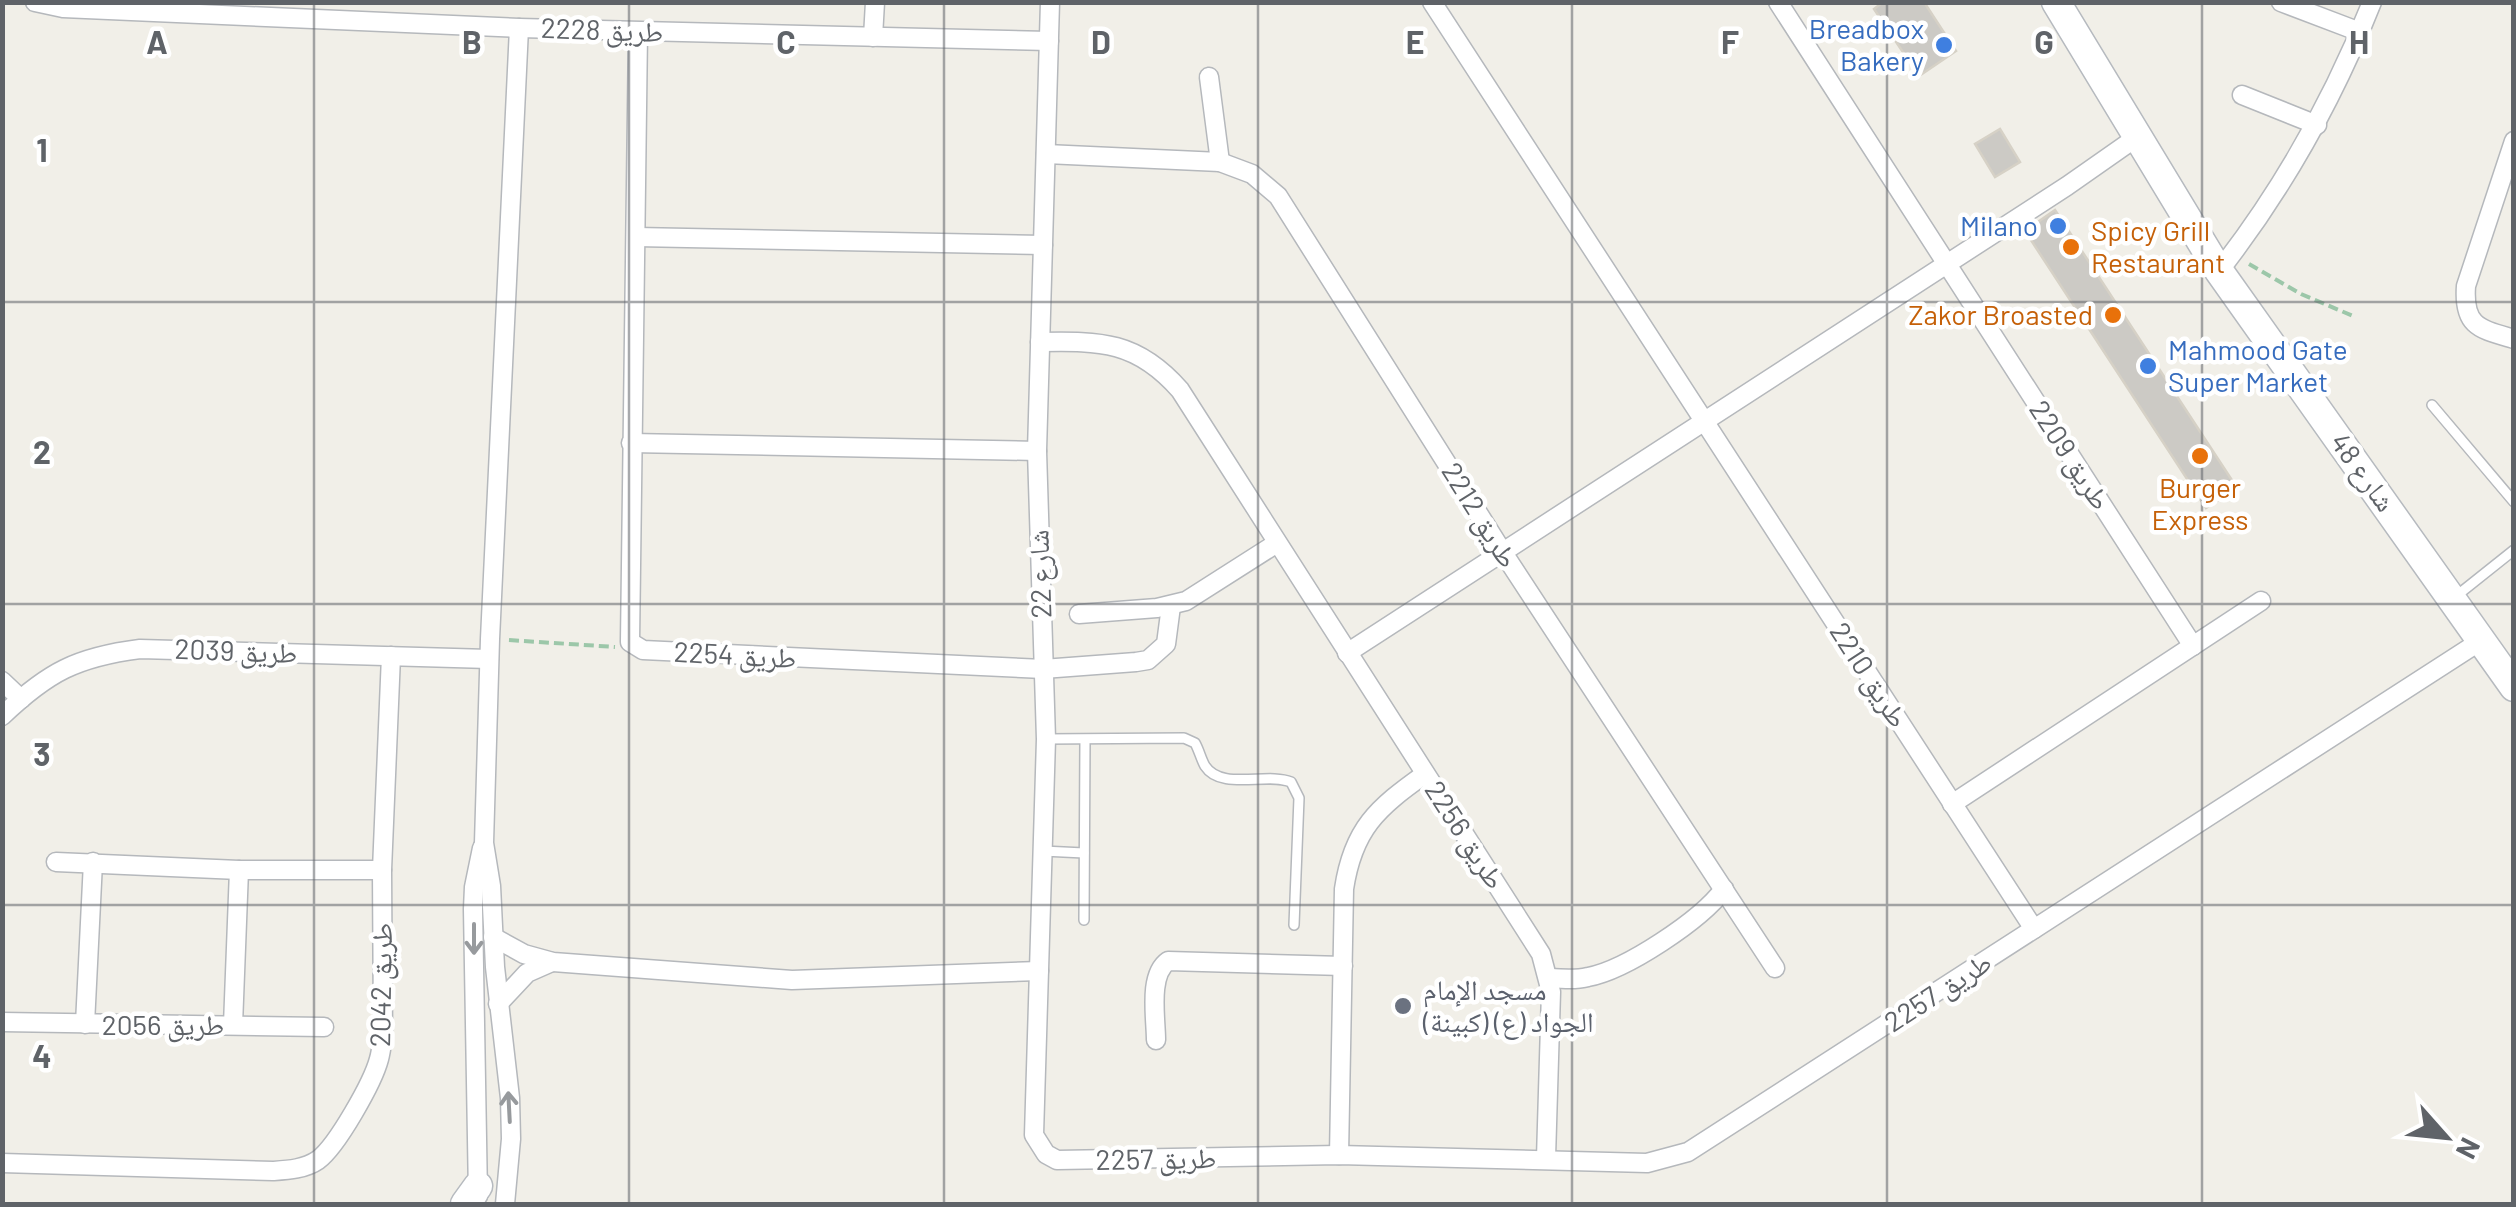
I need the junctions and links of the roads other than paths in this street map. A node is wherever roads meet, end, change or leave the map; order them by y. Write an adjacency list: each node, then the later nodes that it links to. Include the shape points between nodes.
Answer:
1 (36, 2): 10 (street, طريق 2228, via 62,8)
2 (450, 2): 11 (street)
3 (875, 2): 15 (street)
4 (1050, 2): 16 (street, شارع 22)
5 (1432, 2): 32 (street, طريق 2210)
6 (1778, 2): 28 (street, طريق 2209)
7 (2056, 2): 20 (street, شارع 48)
8 (2281, 2): 14 (street)
9 (2372, 2): 14 (street)
10 (190, 7): 11 (street, طريق 2228)
11 (450, 24): 12 (street, طريق 2228)
12 (519, 28): 13 (street, طريق 2228); 47 (street)
13 (638, 32): 15 (street, طريق 2228); 25 (street, طريق 2254)
14 (2360, 32): 19 (street)
15 (874, 37): 16 (street, طريق 2228)
16 (1049, 41): 22 (street, شارع 22)
17 (1209, 77): 23 (street)
18 (2242, 95): 19 (street)
19 (2317, 125): 27 (street)
20 (2137, 137): 27 (street, شارع 48); 28 (street)
21 (2514, 140): 24 (street)
22 (1046, 154): 23 (street, طريق 2212); 26 (street, شارع 22)
23 (1220, 162): 38 (street, طريق 2212, via 1252,174 1278,196)
24 (2508, 180): 29 (street, via 2465,301 2473,323)
25 (636, 236): 26 (street); 33 (street, طريق 2254)
26 (1043, 244): 30 (street, شارع 22)
27 (2226, 262): 39 (street, شارع 48)
28 (1947, 264): 32 (street); 44 (street, طريق 2209)
29 (2514, 339)
30 (1040, 342): 34 (street, شارع 22); 36 (street, طريق 2256, via 1118,345 1162,370)
31 (2432, 406): 35 (lane)
32 (1704, 420): 38 (street); 56 (street, طريق 2210)
33 (631, 443): 34 (street); 48 (street, طريق 2254, via 627,635 636,648)
34 (1037, 452): 48 (street, شارع 22)
35 (2514, 502)
36 (1278, 543): 41 (street); 45 (street, طريق 2256)
37 (2514, 550): 39 (lane)
38 (1502, 551): 45 (street); 64 (street, طريق 2212)
39 (2453, 598): 43 (street, شارع 48)
40 (2261, 601): 44 (street)
41 (1172, 606): 42 (street); 48 (street, via 1166,644 1148,660)
42 (1079, 614)
43 (2482, 640): 50 (street, شارع 48); 67 (street, طريق 2257)
44 (2193, 646): 56 (street)
45 (1347, 653): 55 (street, طريق 2256)
46 (391, 656): 47 (street, طريق 2039); 51 (street, طريق 2039, via 140,648 60,670); 63 (street, طريق 2042)
47 (489, 660): 57 (street)
48 (1042, 670): 53 (street, شارع 22)
49 (2, 680): 51 (street)
50 (2514, 687)
51 (20, 699): 52 (street, طريق 2039)
52 (2, 716)
53 (1046, 739): 54 (lane); 58 (street, شارع 22)
54 (1085, 740): 59 (lane); 66 (lane, via 1184,738 1218,776 1291,782 1299,798)
55 (1425, 774): 70 (street, via 1391,798 1357,838 1344,889); 73 (street, طريق 2256, via 1542,954)
56 (1952, 804): 67 (street, طريق 2210)
57 (484, 843): 68 (street); 84 (street, one-way to 84, via 474,898)
58 (1043, 851): 59 (lane); 72 (street, شارع 22)
59 (1084, 853): 65 (lane)
60 (56, 862): 61 (street)
61 (92, 862): 62 (street); 76 (street)
62 (239, 870): 63 (street); 77 (street)
63 (382, 870): 83 (street, طريق 2042, via 379,1061 318,1160 272,1171)
64 (1724, 889): 71 (street, طريق 2212); 73 (street, via 1697,918 1620,964 1590,977)
65 (1084, 920)
66 (1294, 925)
67 (2034, 930): 82 (street, طريق 2257, via 1688,1152 1647,1163)
68 (493, 937): 69 (street); 74 (street)
69 (553, 962): 72 (street, via 792,980); 74 (street, via 527,974)
70 (1343, 966): 79 (street, via 1168,961 1157,978); 81 (street)
71 (1776, 968)
72 (1039, 971): 80 (street, شارع 22)
73 (1550, 978): 82 (street, طريق 2256)
74 (498, 1004): 85 (street, one-way to 74, via 510,1112)
75 (2, 1022): 76 (street, طريق 2056)
76 (85, 1024): 77 (street, طريق 2056)
77 (233, 1025): 78 (street, طريق 2056)
78 (324, 1027)
79 (1156, 1040)
80 (1038, 1145): 81 (street, طريق 2257, via 1069,1161)
81 (1339, 1155): 82 (street, طريق 2257)
82 (1546, 1158)
83 (2, 1163)
84 (474, 1198)
85 (505, 1204)

